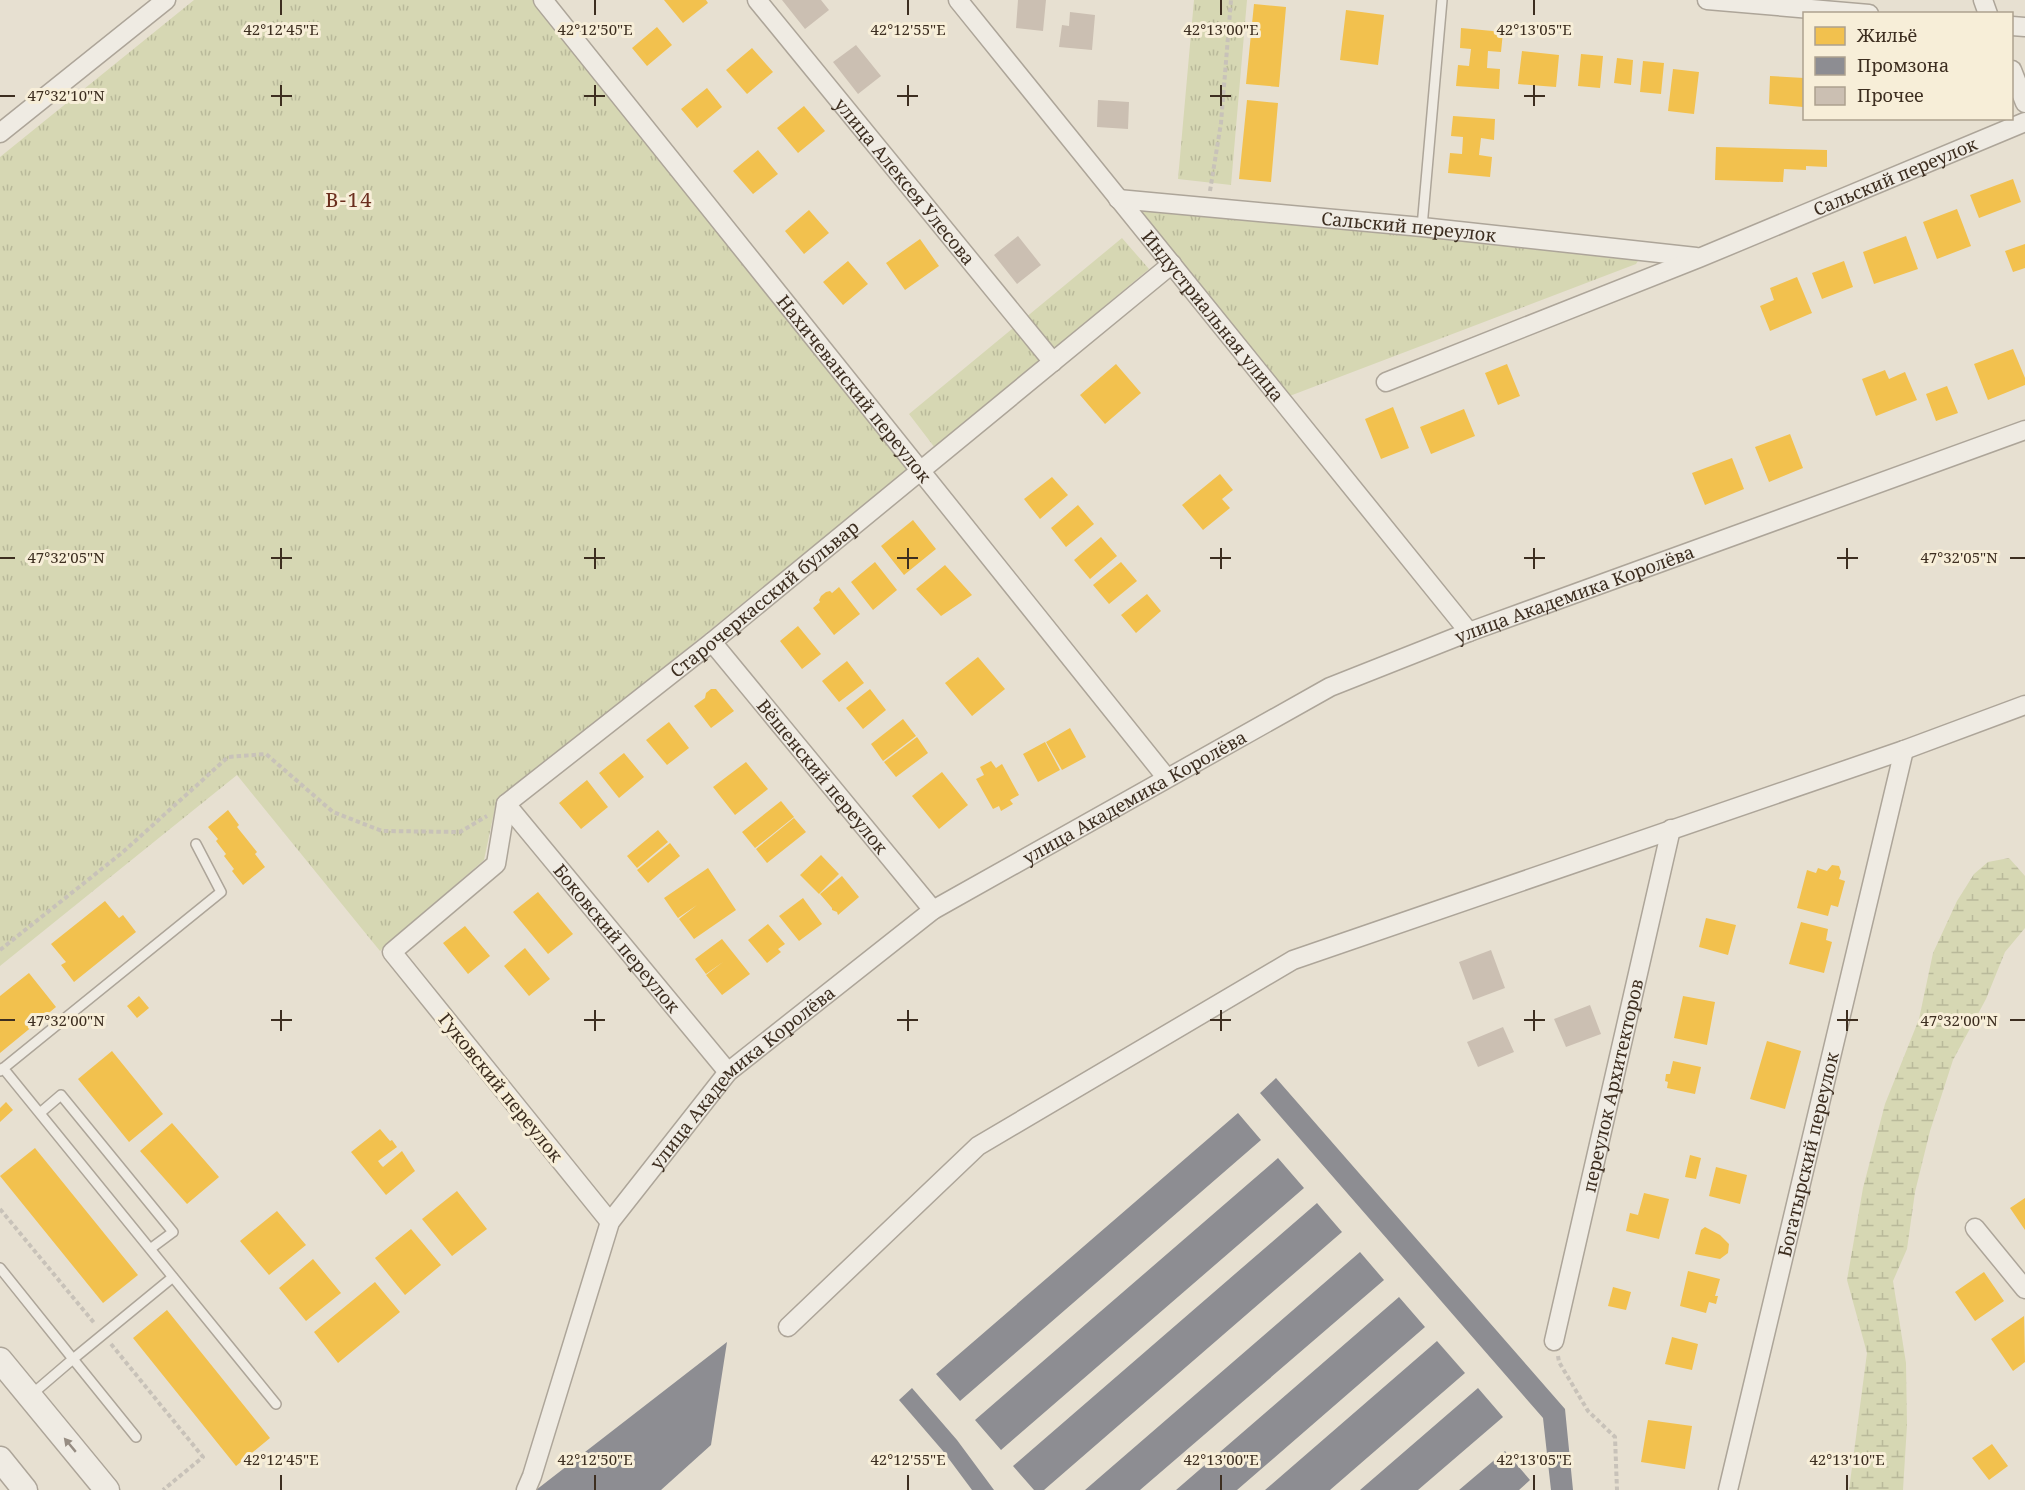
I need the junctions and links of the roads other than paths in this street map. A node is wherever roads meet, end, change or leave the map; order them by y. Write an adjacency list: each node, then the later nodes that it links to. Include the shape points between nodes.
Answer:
1 (166, 0): 11 (street)
2 (543, 0): 19 (street, Нахичеванский переулок)
3 (757, 0): 16 (street, улица Алексея Улесова)
4 (958, 0): 12 (street, Индустриальная улица)
5 (1442, 0): 13 (lane)
6 (1707, 0): 7 (street)
7 (1846, 12)
8 (2013, 73): 9 (street)
9 (2025, 103)
10 (2025, 122): 14 (street, Сальский переулок)
11 (0, 133)
12 (1118, 199): 13 (street, Сальский переулок); 15 (street, Индустриальная улица)
13 (1422, 228): 14 (street, Сальский переулок)
14 (1699, 258): 17 (street, Сальский переулок)
15 (1172, 264): 16 (street, Старочеркасский бульвар); 20 (street, Индустриальная улица)
16 (1053, 362): 19 (street, Старочеркасский бульвар)
17 (1386, 382)
18 (2025, 430): 20 (street, улица Академика Королёва)
19 (921, 471): 21 (street, Старочеркасский бульвар); 24 (street, Нахичеванский переулок)
20 (1469, 632): 24 (street, улица Академика Королёва, via 1330,687)
21 (712, 642): 25 (street, Старочеркасский бульвар); 28 (street, Вёшенский переулок)
22 (2025, 705): 23 (street)
23 (1904, 750): 26 (street); 49 (street, Богатырский переулок)
24 (1166, 777): 28 (street, улица Академика Королёва)
25 (506, 804): 30 (street, Боковский переулок); 32 (street, Гуковский переулок, via 496,864 392,952)
26 (1671, 829): 38 (street, via 1293,960 978,1146); 39 (street, переулок Архитекторов)
27 (196, 844): 29 (lane, via 221,892)
28 (933, 910): 30 (street, улица Академика Королёва)
29 (2, 1069): 31 (lane)
30 (728, 1072): 32 (street, улица Академика Королёва)
31 (40, 1113): 34 (lane); 34 (lane, via 61,1095 173,1232)
32 (610, 1222): 48 (street, улица Академика Королёва)
33 (1975, 1228): 37 (street)
34 (150, 1249): 36 (lane)
35 (0, 1268): 40 (lane)
36 (173, 1277): 40 (lane); 43 (lane)
37 (2025, 1289)
38 (788, 1327)
39 (1554, 1341)
40 (73, 1359): 42 (lane); 44 (lane)
41 (0, 1360): 42 (street)
42 (30, 1396): 47 (street, one-way to 42)
43 (276, 1404)
44 (136, 1437)
45 (0, 1459): 46 (street)
46 (26, 1490)
47 (107, 1490)
48 (526, 1490)
49 (1728, 1490)

